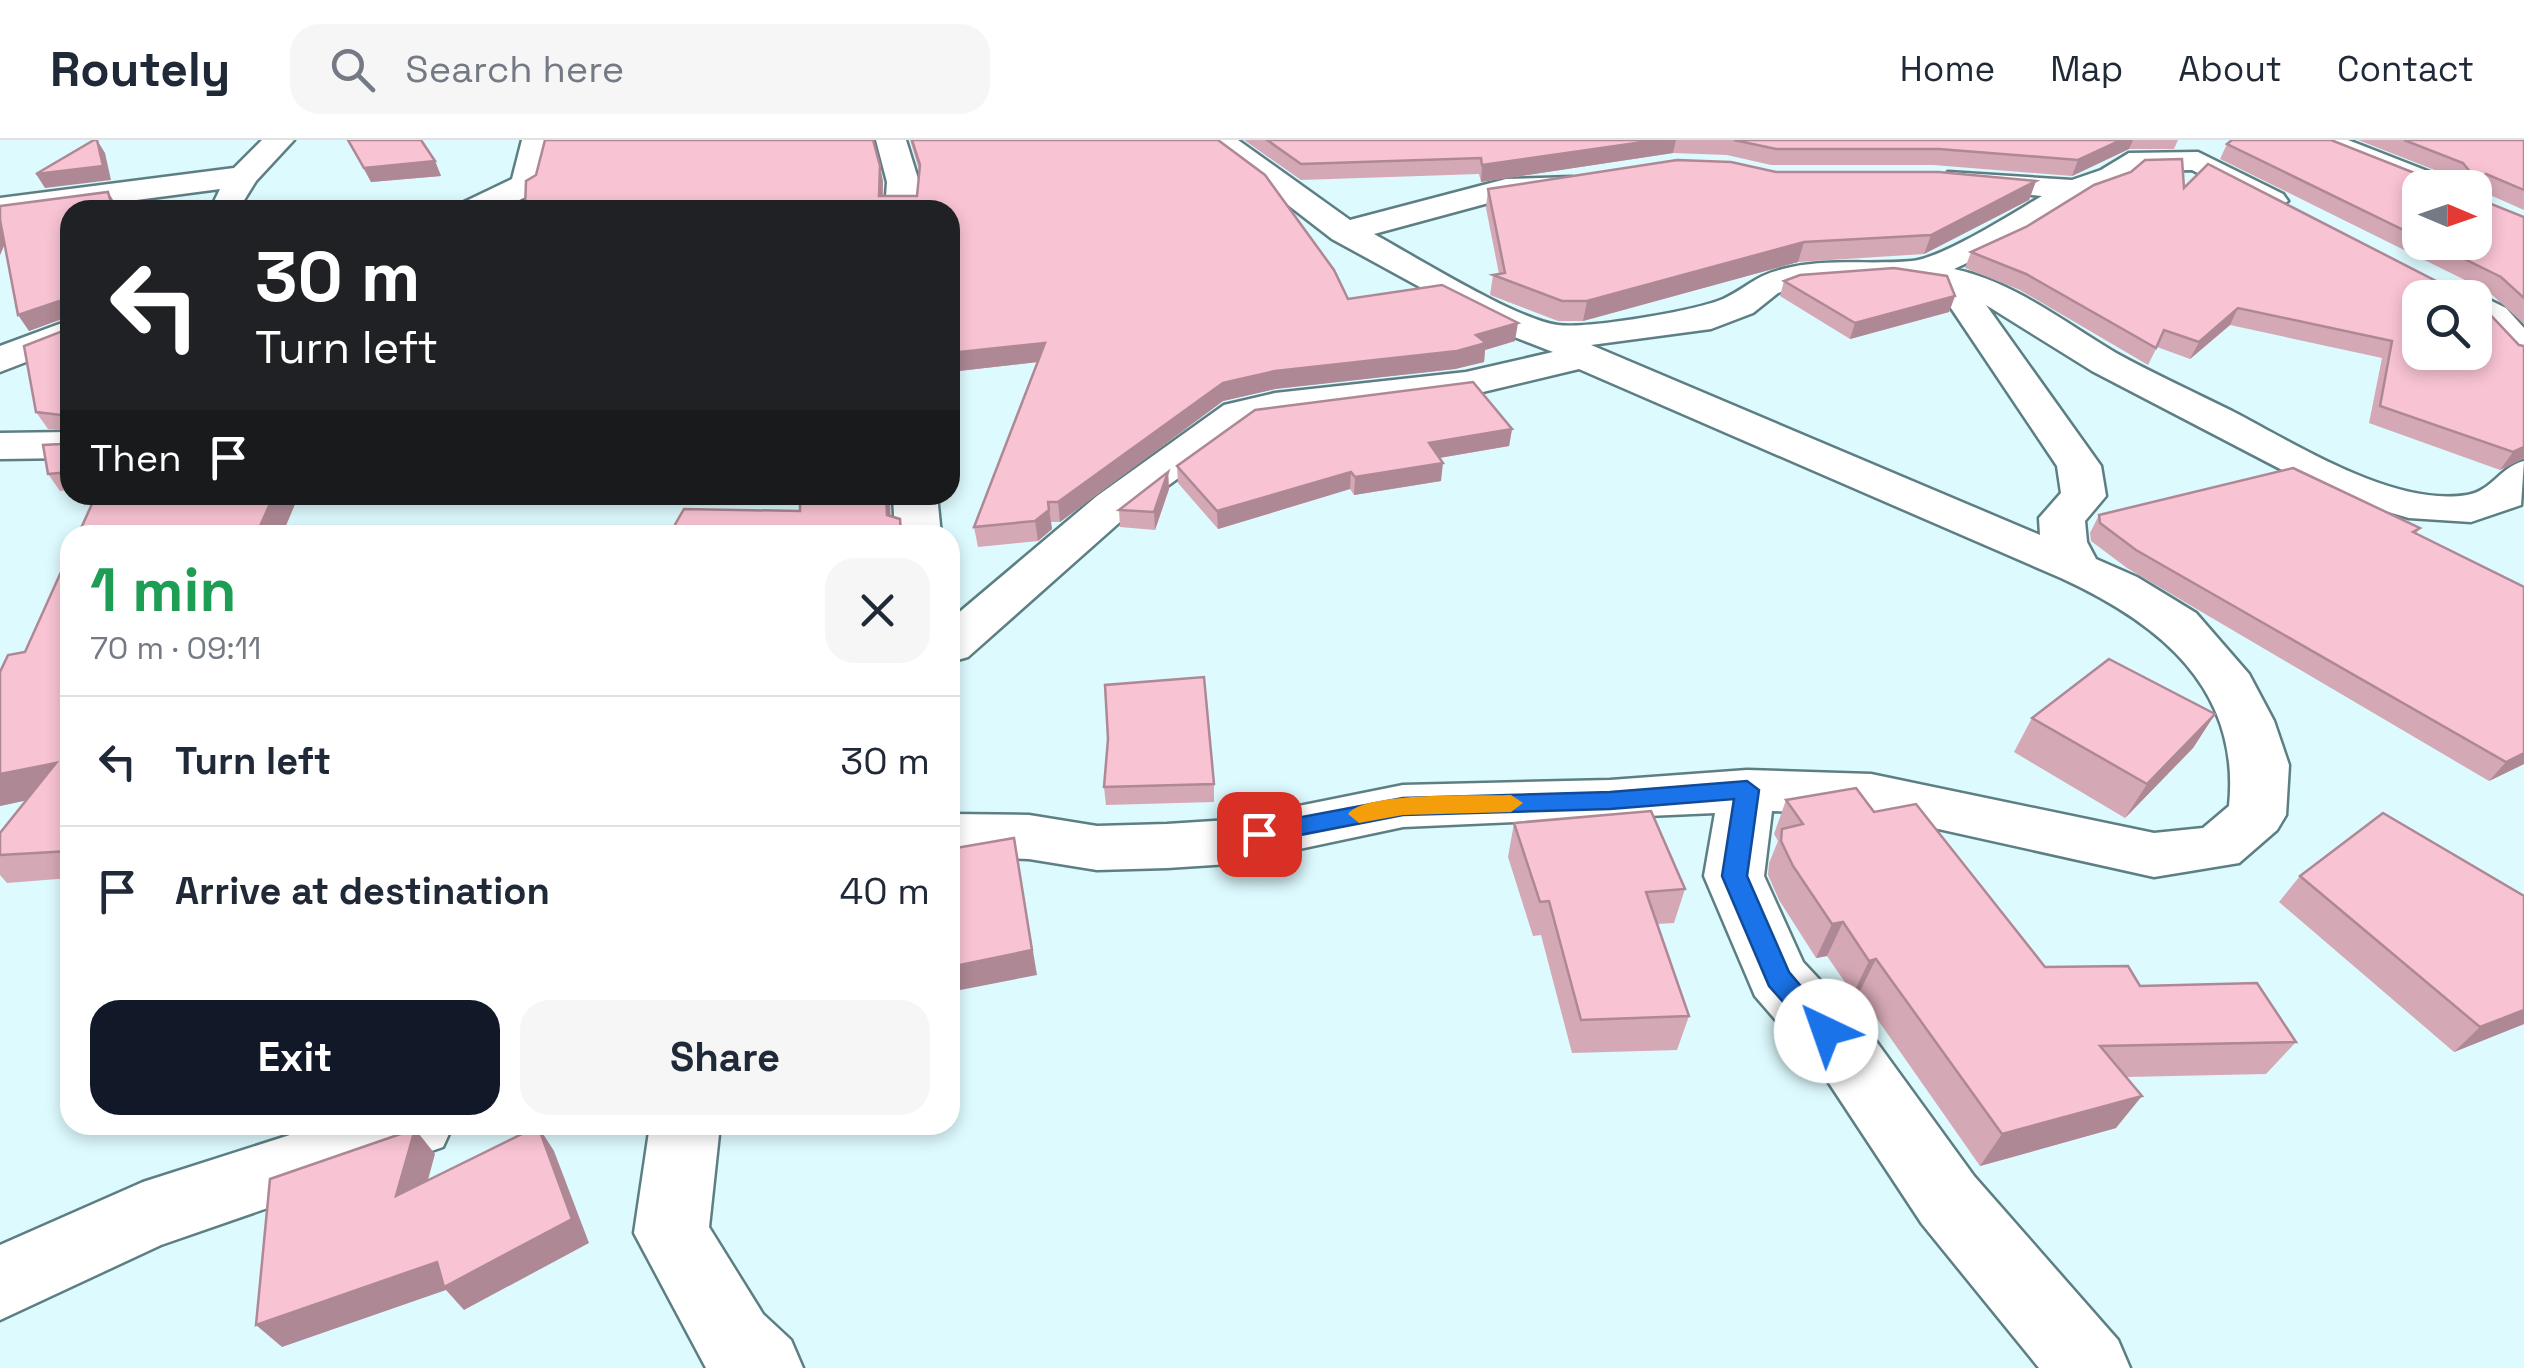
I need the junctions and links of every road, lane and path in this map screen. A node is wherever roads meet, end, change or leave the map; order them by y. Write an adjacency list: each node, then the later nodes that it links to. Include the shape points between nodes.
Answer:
1 (279, 140): 8 (street)
2 (537, 140): 15 (street, via 527,184)
3 (891, 140): 16 (street)
4 (1219, 140): 19 (street)
5 (2321, 140): 7 (street)
6 (2200, 150): 11 (street, via 2130,162); 18 (street)
7 (2403, 170)
8 (244, 176): 13 (street); 14 (street)
9 (1599, 176): 19 (street, via 1506,189)
10 (1933, 178): 11 (street)
11 (2075, 190): 20 (street)
12 (60, 200): 17 (street)
13 (61, 200)
14 (229, 200)
15 (506, 200)
16 (902, 200)
17 (0, 208)
18 (2300, 216)
19 (1344, 232): 23 (street, via 1516,326)
20 (1940, 277): 23 (street, via 1890,269 1792,277 1698,321); 28 (street, via 2000,298 2106,363 2346,486 2408,505 2471,508 2505,496); 29 (street, via 2079,466 2084,496 2062,518 2064,542)
21 (2492, 315): 24 (street)
22 (60, 335): 25 (street)
23 (1570, 347): 29 (street); 30 (street, via 1466,384 1239,414 1113,506)
24 (2524, 351)
25 (0, 360)
26 (0, 446): 27 (street)
27 (60, 446)
28 (2524, 474)
29 (2078, 568): 31 (street, via 2178,624 2223,674 2247,721 2262,765 2257,815 2218,848 2154,855 1871,794)
30 (960, 637)
31 (1747, 790): 32 (street, via 1403,806 1230,842 1168,846 1098,848); 37 (street, via 1734,876 1778,978 1849,1057 1948,1200)
32 (960, 835)
33 (388, 1135): 35 (street, via 143,1217)
34 (684, 1135): 36 (street, via 671,1233 734,1342)
35 (0, 1283)
36 (764, 1368)
37 (2090, 1368)

